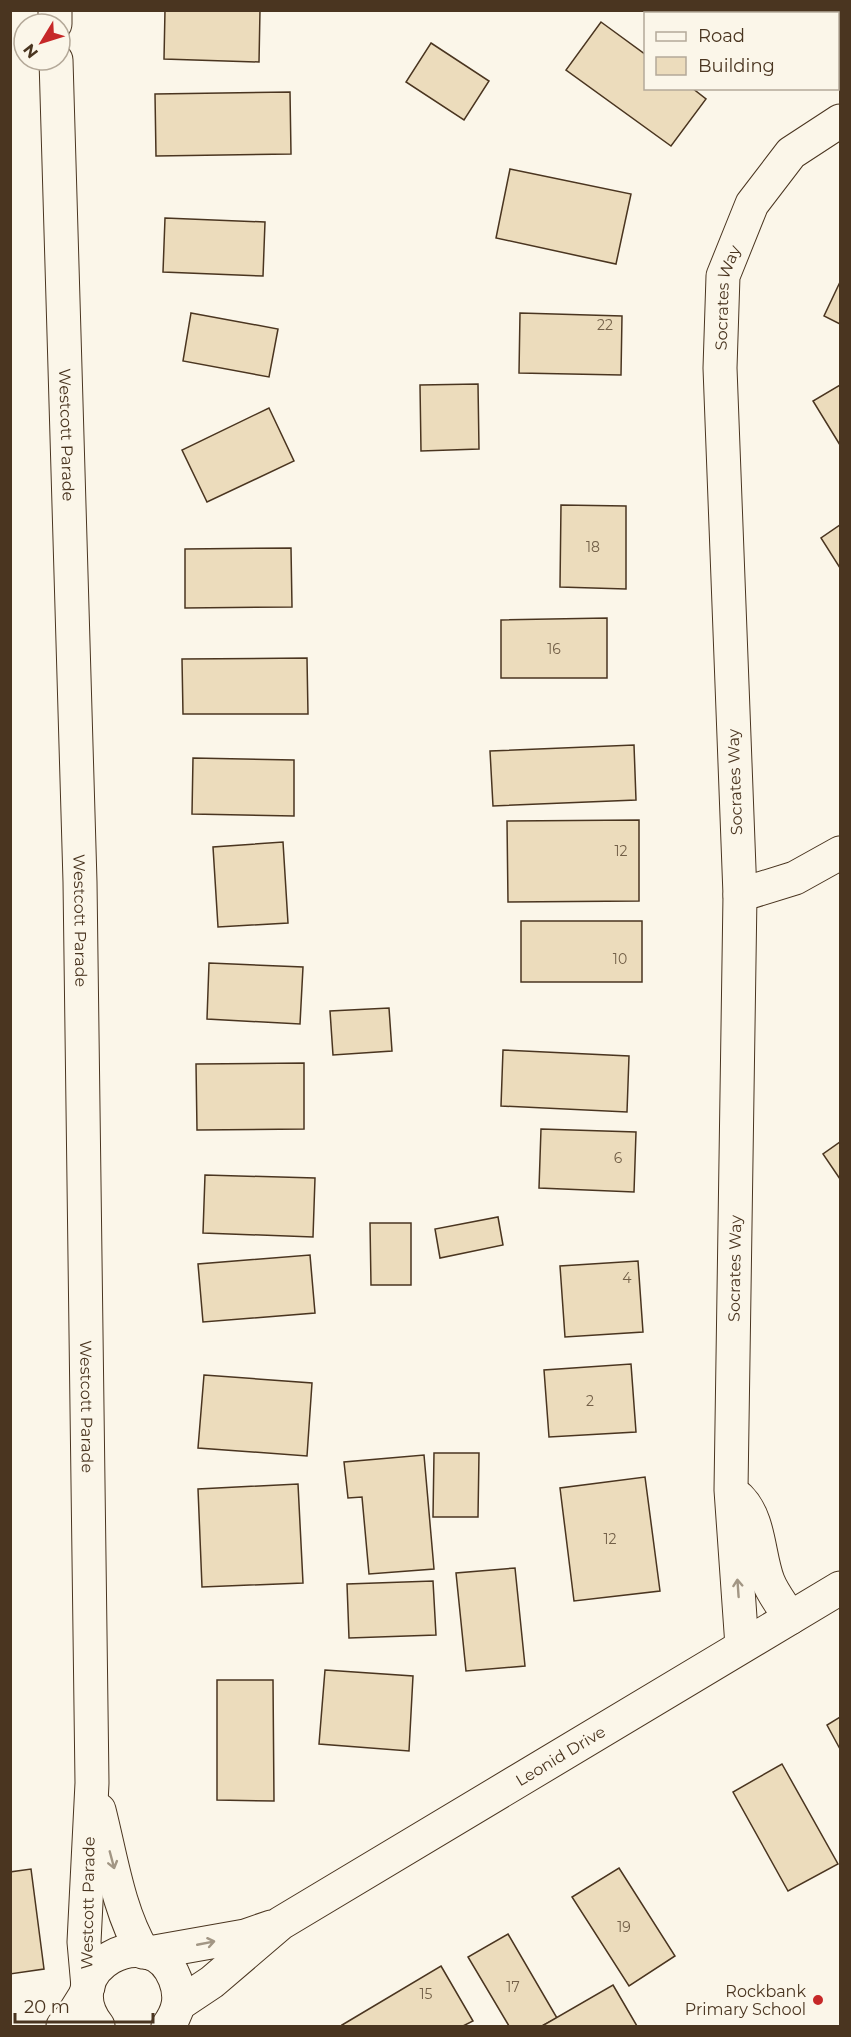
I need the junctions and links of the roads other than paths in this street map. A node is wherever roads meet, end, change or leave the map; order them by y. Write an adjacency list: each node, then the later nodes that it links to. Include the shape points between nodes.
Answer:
1 (56, 72): 9 (street, Westcott Parade, via 80,882)
2 (840, 121): 4 (street, Socrates Way, via 784,161 752,204 723,276 720,368)
3 (840, 853): 4 (street, via 795,878)
4 (740, 895): 5 (street, Socrates Way)
5 (731, 1490): 7 (street, via 745,1504 768,1582); 8 (street, Socrates Way, one-way to 5)
6 (840, 1588): 7 (street, Leonid Drive)
7 (790, 1618): 8 (street, Leonid Drive)
8 (742, 1646): 10 (street, Leonid Drive)
9 (92, 1783): 11 (street, Westcott Parade, one-way to 11, via 122,1905 133,1935); 12 (street, Westcott Parade, via 84,1920)
10 (281, 1923): 11 (street, Leonid Drive, one-way to 10, via 245,1936); 13 (street, Leonid Drive)
11 (146, 1952): 12 (street, Leonid Drive, via 115,1954 102,1962); 13 (street, via 163,1961 173,1973 178,1988)
12 (87, 1990): 14 (street); 15 (street, Westcott Parade, via 88,2008)
13 (175, 2018)
14 (63, 2026)
15 (98, 2026)

